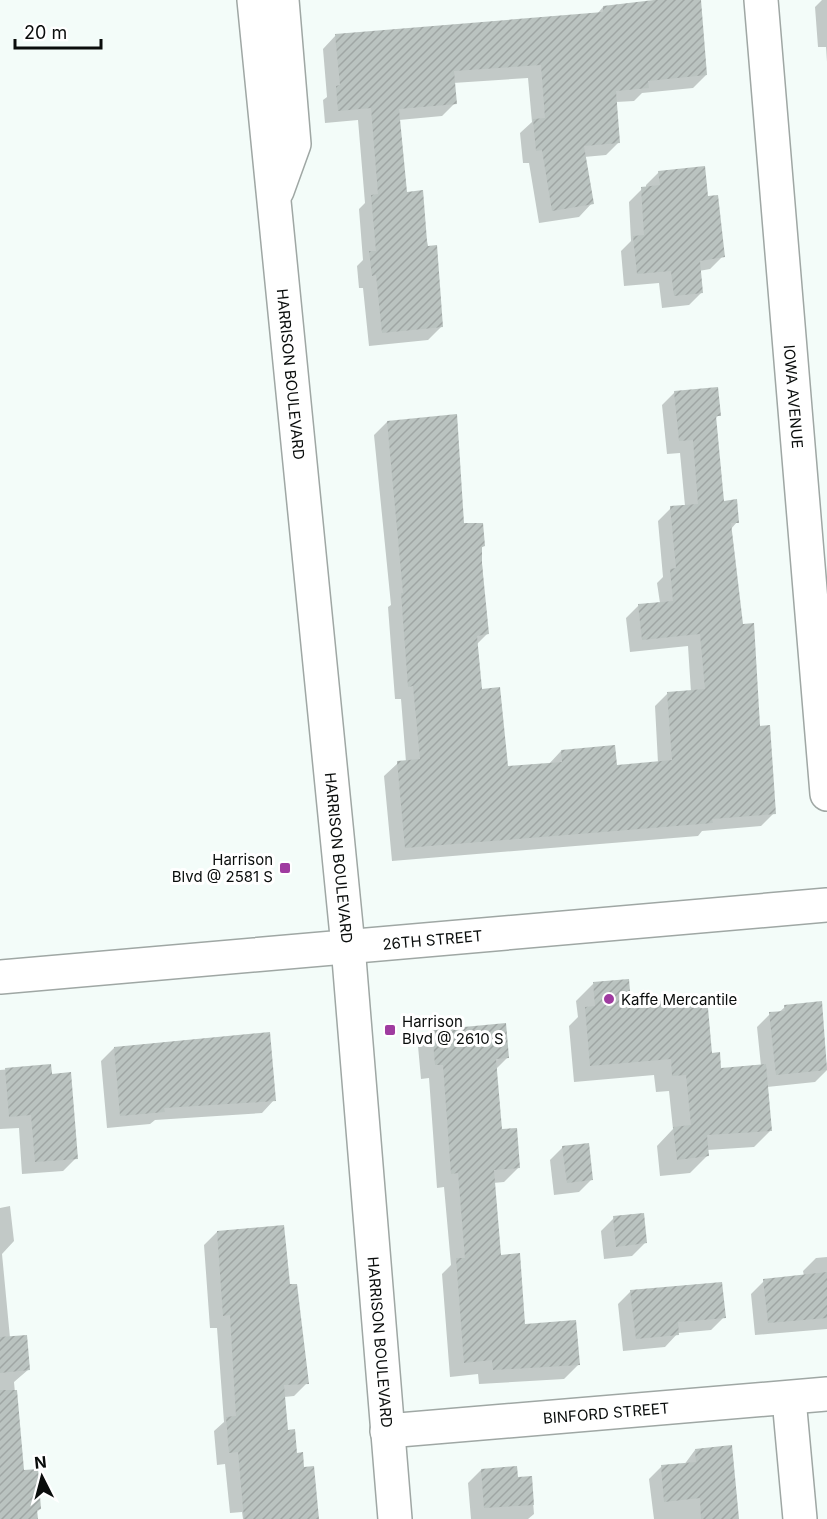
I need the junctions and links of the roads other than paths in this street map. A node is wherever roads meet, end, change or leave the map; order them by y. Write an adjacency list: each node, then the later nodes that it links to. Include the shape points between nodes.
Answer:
1 (234, 0): 5 (street, HARRISON BOULEVARD, via 247,148)
2 (254, 0): 5 (street)
3 (282, 0): 5 (street, HARRISON BOULEVARD, via 294,144)
4 (761, 0): 6 (street, IOWA AVENUE)
5 (274, 198): 8 (street, HARRISON BOULEVARD)
6 (827, 794)
7 (827, 905): 8 (street, 26TH STREET)
8 (348, 946): 9 (street, 26TH STREET); 12 (street, HARRISON BOULEVARD)
9 (0, 977)
10 (827, 1394): 11 (street, BINFORD STREET)
11 (789, 1399): 12 (street, BINFORD STREET); 14 (street)
12 (387, 1431): 13 (street, HARRISON BOULEVARD)
13 (395, 1519)
14 (800, 1519)

